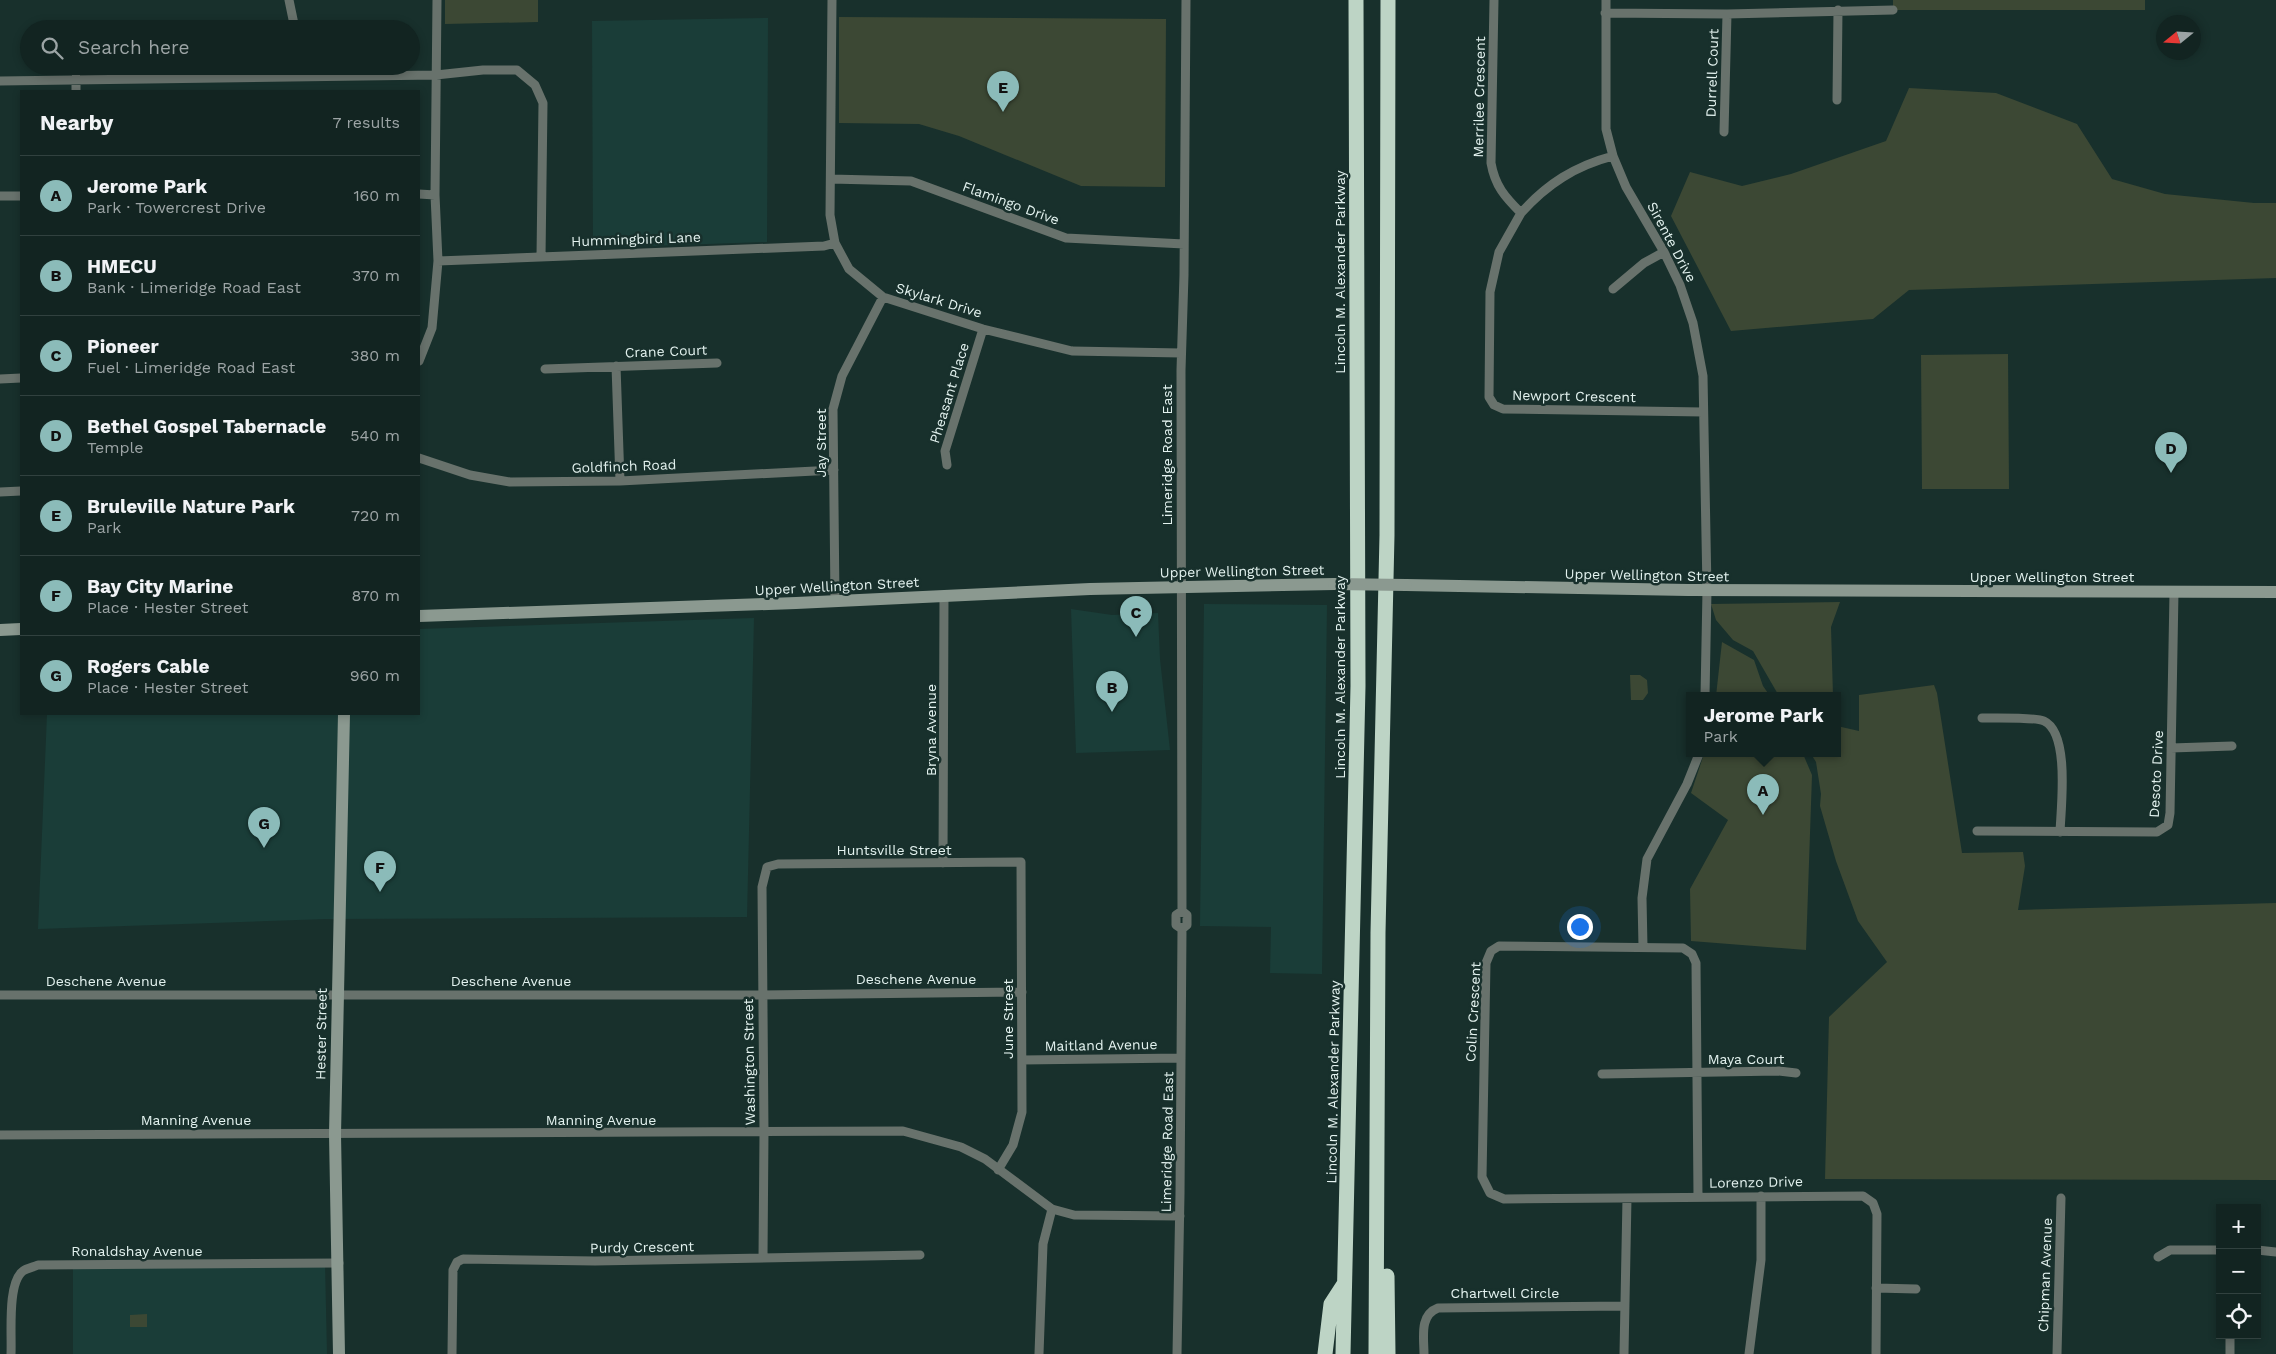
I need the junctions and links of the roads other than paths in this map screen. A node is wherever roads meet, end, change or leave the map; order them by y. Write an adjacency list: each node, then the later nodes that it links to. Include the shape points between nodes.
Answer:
1 (289, 0): 13 (street)
2 (437, 0): 16 (street)
3 (832, 0): 23 (street, Skylark Drive)
4 (1186, 0): 30 (street, Limeridge Road East)
5 (1356, 0): 100 (highway, Lincoln M. Alexander Parkway, via 1358,686)
6 (1388, 0): 92 (highway, via 1387,535 1378,933)
7 (1494, 0): 28 (street, Merrilee Crescent, via 1491,163 1498,188)
8 (1606, 0): 11 (street, Sirente Drive)
9 (1838, 10): 10 (street); 12 (street); 20 (street)
10 (1893, 10)
11 (1606, 12): 12 (street); 22 (street, Sirente Drive, via 1606,129)
12 (1727, 14): 21 (street, Durrell Court)
13 (293, 20)
14 (175, 75): 17 (street)
15 (420, 75): 16 (street)
16 (436, 75): 25 (street); 32 (street, via 517,70 535,84 543,103)
17 (76, 78): 18 (street); 19 (street)
18 (0, 81)
19 (76, 90)
20 (1837, 100)
21 (1724, 132)
22 (1613, 156): 28 (street, Newport Crescent, via 1564,175 1542,190); 31 (street, Sirente Drive, via 1626,187)
23 (831, 179): 29 (street, Skylark Drive, via 830,215); 30 (street, Flamingo Drive, via 911,181 1066,238)
24 (420, 194): 25 (street)
25 (435, 194): 33 (street)
26 (0, 196): 27 (street)
27 (20, 196)
28 (1521, 214): 44 (street, Newport Crescent, via 1500,252 1490,292 1489,397 1494,405 1503,409)
29 (836, 243): 32 (street, Hummingbird Lane); 35 (street, Skylark Drive, via 849,269)
30 (1184, 244): 37 (street, Limeridge Road East)
31 (1664, 252): 34 (street, via 1644,263); 44 (street, Sirente Drive, via 1693,323 1703,376)
32 (540, 257): 33 (street, Hummingbird Lane)
33 (438, 261): 38 (street, via 432,328)
34 (1613, 289)
35 (883, 297): 36 (street, Skylark Drive); 47 (street, Jay Street, via 842,376 832,409)
36 (983, 329): 37 (street, Skylark Drive, via 1072,351); 46 (street, Pheasant Place, via 945,451)
37 (1181, 354): 51 (street, Limeridge Road East)
38 (420, 358)
39 (716, 363): 40 (street, Crane Court)
40 (616, 366): 41 (street, Crane Court); 48 (street, Crane Court)
41 (545, 369)
42 (20, 378): 43 (street)
43 (0, 379)
44 (1703, 412): 52 (street, Sirente Drive)
45 (420, 458): 48 (street, Goldfinch Road, via 470,476 510,482)
46 (948, 465)
47 (834, 470): 48 (street, Goldfinch Road); 56 (street, Jay Street)
48 (620, 480)
49 (20, 491): 50 (street)
50 (0, 492)
51 (1181, 587): 52 (main road, Upper Wellington Street, bridge, via 1334,584); 55 (main road, Upper Wellington Street); 76 (street, Limeridge Road East, via 1182,911 1176,915 1176,925 1182,929)
52 (1707, 590): 53 (main road, Upper Wellington Street); 60 (street, Sirente Drive)
53 (2174, 592): 54 (main road, Upper Wellington Street); 64 (street, Desoto Drive)
54 (2276, 592)
55 (944, 596): 56 (main road, Upper Wellington Street); 69 (street, Bryna Avenue)
56 (835, 601): 57 (main road, Upper Wellington Street)
57 (420, 616)
58 (20, 629): 59 (main road)
59 (0, 630)
60 (1705, 692)
61 (344, 715): 74 (main road, Hester Street)
62 (1982, 718): 67 (street, via 2043,720 2055,728 2061,748)
63 (2232, 746): 64 (street)
64 (2172, 748): 67 (street, Desoto Drive, via 2168,824 2157,832)
65 (1699, 757): 71 (street, via 1647,859 1642,898)
66 (1977, 831): 67 (street, Desoto Drive)
67 (2060, 832)
68 (1021, 862): 69 (street, Huntsville Street); 72 (street, June Street)
69 (943, 863): 70 (street, Huntsville Street, via 778,864)
70 (767, 867): 75 (street, Washington Street, via 762,887)
71 (1643, 946): 78 (street, Colin Crescent, via 1683,948 1692,954 1696,963); 85 (street, Colin Crescent, via 1499,946 1491,951 1486,962 1482,1177)
72 (1022, 992): 75 (street, Deschene Avenue); 77 (street, June Street)
73 (0, 995): 74 (street, Deschene Avenue)
74 (337, 995): 75 (street, Deschene Avenue); 82 (main road, Hester Street)
75 (762, 995): 81 (street, Washington Street)
76 (1181, 1058): 77 (street, Maitland Avenue); 91 (street, Limeridge Road East)
77 (1022, 1060): 84 (street, June Street, via 1020,1121 1013,1145)
78 (1697, 1072): 79 (street, Maya Court); 80 (street, Maya Court, via 1779,1071); 86 (street, Colin Crescent)
79 (1602, 1074)
80 (1796, 1074)
81 (764, 1132): 82 (street, Manning Avenue); 84 (street, Manning Avenue, via 903,1132 961,1147); 97 (street, Washington Street)
82 (335, 1134): 83 (street, Manning Avenue); 99 (main road, Hester Street)
83 (0, 1135)
84 (998, 1170): 90 (street, Manning Avenue)
85 (1487, 1190): 88 (street, Lorenzo Drive, via 1504,1199)
86 (1698, 1196): 87 (street, Lorenzo Drive); 88 (street, Lorenzo Drive)
87 (1761, 1196): 101 (street, Lorenzo Drive, via 1857,1195 1868,1199 1877,1214); 116 (street, via 1762,1260)
88 (1627, 1198): 103 (street)
89 (2061, 1198): 118 (street, Chipman Avenue)
90 (1052, 1209): 91 (street, Manning Avenue, via 1074,1215); 108 (street, via 1043,1244)
91 (1180, 1216): 109 (street, Limeridge Road East)
92 (1378, 1238): 112 (highway); 113 (highway, via 1387,1271)
93 (2216, 1250): 98 (street, via 2170,1250)
94 (2261, 1250): 95 (street)
95 (2276, 1252)
96 (920, 1255): 97 (street, Purdy Crescent)
97 (763, 1257): 107 (street, Purdy Crescent, via 457,1262 453,1270)
98 (2158, 1257)
99 (339, 1263): 105 (street, Ronaldshay Avenue, via 38,1265 25,1270 16,1279 12,1298); 106 (main road, Hester Street)
100 (1344, 1282): 110 (highway, via 1331,1304); 111 (highway, Lincoln M. Alexander Parkway)
101 (1876, 1288): 102 (street); 117 (street, Lorenzo Drive)
102 (1916, 1289)
103 (1625, 1306): 114 (street, Chartwell Circle, via 1438,1308 1424,1322); 115 (street)
104 (2230, 1339): 119 (street)
105 (11, 1354)
106 (339, 1354)
107 (452, 1354)
108 (1039, 1354)
109 (1176, 1354)
110 (1326, 1354)
111 (1343, 1354)
112 (1376, 1354)
113 (1388, 1354)
114 (1424, 1354)
115 (1624, 1354)
116 (1749, 1354)
117 (1876, 1354)
118 (2057, 1354)
119 (2230, 1354)

